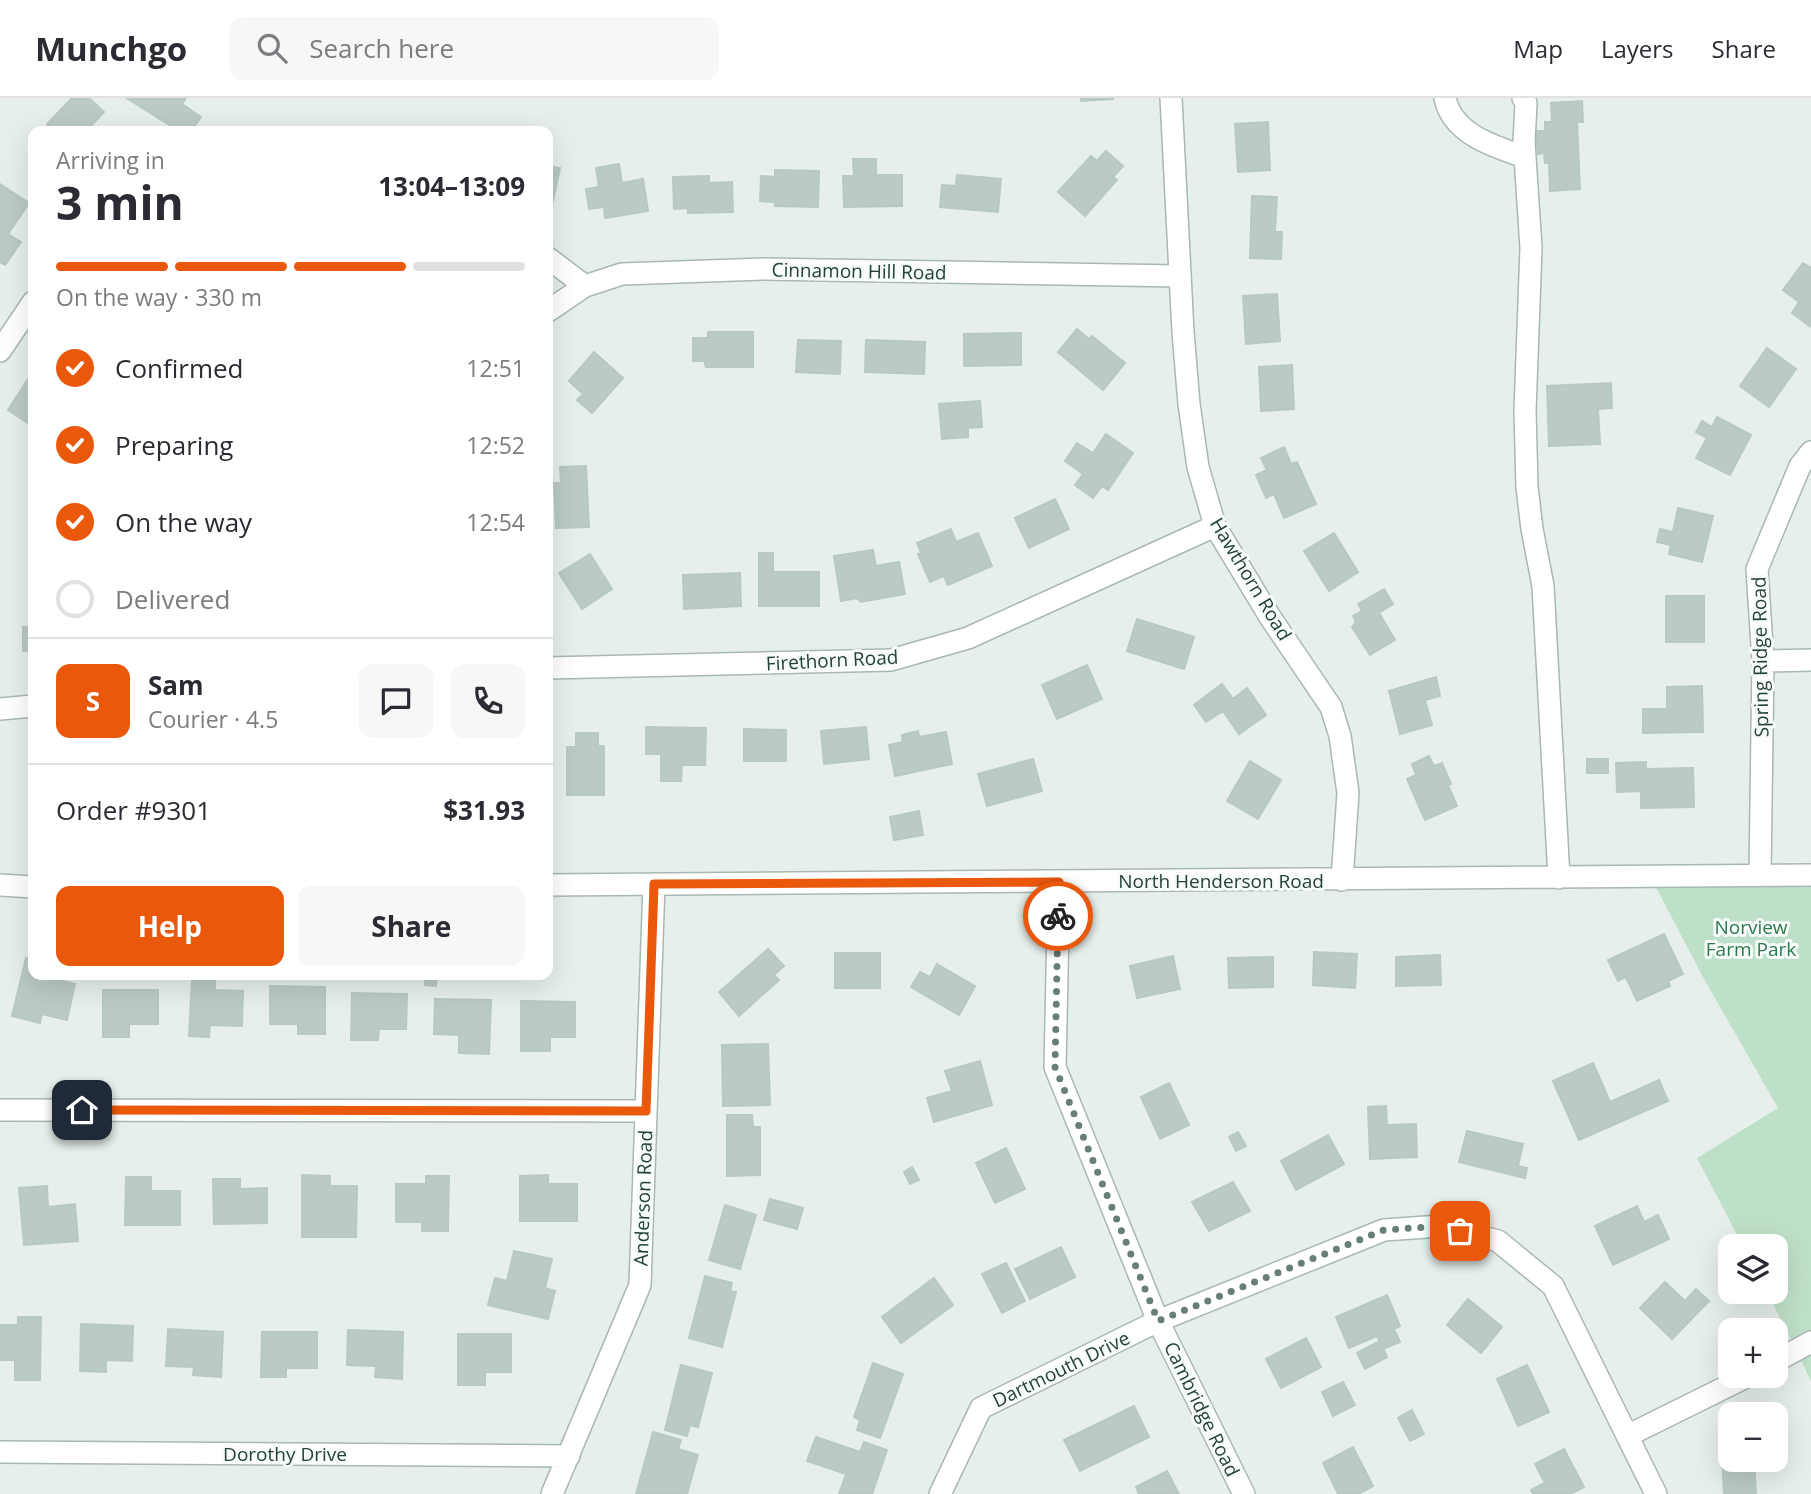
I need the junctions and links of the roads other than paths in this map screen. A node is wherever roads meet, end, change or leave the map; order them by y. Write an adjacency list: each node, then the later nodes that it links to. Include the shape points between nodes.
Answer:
1 (1171, 98): 6 (street, Hawthorn Road)
2 (1445, 98): 4 (street, via 1447,110 1486,144)
3 (1523, 98): 4 (street)
4 (1525, 158): 20 (street, via 1531,248 1527,487 1544,586)
5 (553, 262): 7 (street)
6 (1179, 276): 7 (street, Cinnamon Hill Road, via 764,269 622,274); 12 (street, Hawthorn Road, via 1196,454)
7 (585, 286): 8 (street, Cinnamon Hill Road)
8 (553, 308)
9 (28, 309): 10 (street)
10 (0, 351)
11 (1811, 452): 14 (street, Spring Ridge Road, via 1800,466 1757,569)
12 (1215, 526): 15 (street, Firethorn Road, via 968,638 891,660); 21 (street, Hawthorn Road, via 1331,707 1348,793)
13 (1811, 660): 14 (street)
14 (1763, 661): 18 (street, Spring Ridge Road)
15 (553, 668)
16 (28, 706): 17 (street)
17 (0, 709)
18 (1760, 874): 19 (street, North Henderson Road); 20 (street, North Henderson Road)
19 (1811, 875)
20 (1559, 878): 21 (street, North Henderson Road)
21 (1342, 880): 22 (street, North Henderson Road)
22 (1059, 882): 23 (street, North Henderson Road); 29 (street, Cambridge Road, via 1055,1067)
23 (654, 884): 25 (street, North Henderson Road); 28 (street, Anderson Road)
24 (0, 885): 26 (street)
25 (553, 885)
26 (28, 887)
27 (0, 1110): 28 (street)
28 (646, 1111): 35 (street, Anderson Road, via 640,1285)
29 (1158, 1321): 33 (street, Dartmouth Drive, via 1384,1230 1441,1226 1498,1241 1553,1286); 37 (street, Dartmouth Drive, via 981,1408); 38 (street, Cambridge Road)
30 (1811, 1342): 31 (street)
31 (1788, 1354)
32 (1724, 1388): 33 (street)
33 (1627, 1436): 39 (street, Dartmouth Drive)
34 (0, 1452): 35 (street, Dorothy Drive)
35 (569, 1456): 36 (street, Anderson Road)
36 (552, 1494)
37 (940, 1494)
38 (1244, 1494)
39 (1656, 1494)

